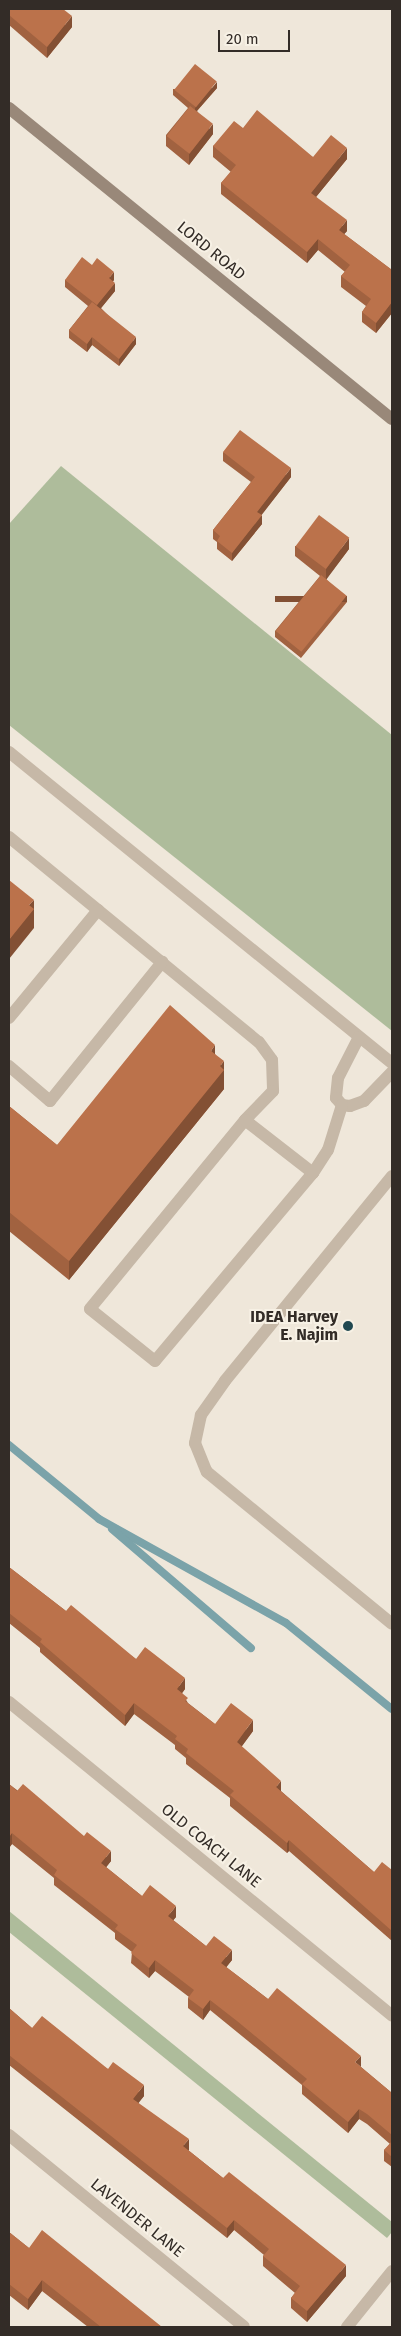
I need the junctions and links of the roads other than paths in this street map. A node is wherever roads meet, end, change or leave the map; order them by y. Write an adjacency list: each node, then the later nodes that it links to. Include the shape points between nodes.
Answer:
1 (9, 108): 2 (street, LORD ROAD)
2 (392, 419)
3 (9, 752): 8 (street)
4 (9, 837): 5 (street)
5 (98, 910): 6 (street); 7 (street)
6 (162, 962): 10 (street, via 50,1100); 13 (street, via 259,1042 272,1060 273,1091)
7 (9, 1018)
8 (359, 1037): 9 (street); 12 (street, via 338,1078 336,1098)
9 (392, 1063)
10 (9, 1066)
11 (392, 1072): 12 (street, via 364,1101 350,1106)
12 (342, 1104): 14 (street, via 328,1150)
13 (245, 1120): 14 (street); 14 (street, via 90,1309 155,1360)
14 (314, 1173)
15 (392, 1176): 16 (street, via 225,1381 201,1415 194,1443 207,1472)
16 (392, 1624)
17 (9, 1702): 18 (street, OLD COACH LANE)
18 (392, 2016)
19 (9, 2135): 21 (street, LAVENDER LANE)
20 (392, 2271): 22 (street)
21 (244, 2327)
22 (346, 2327)

